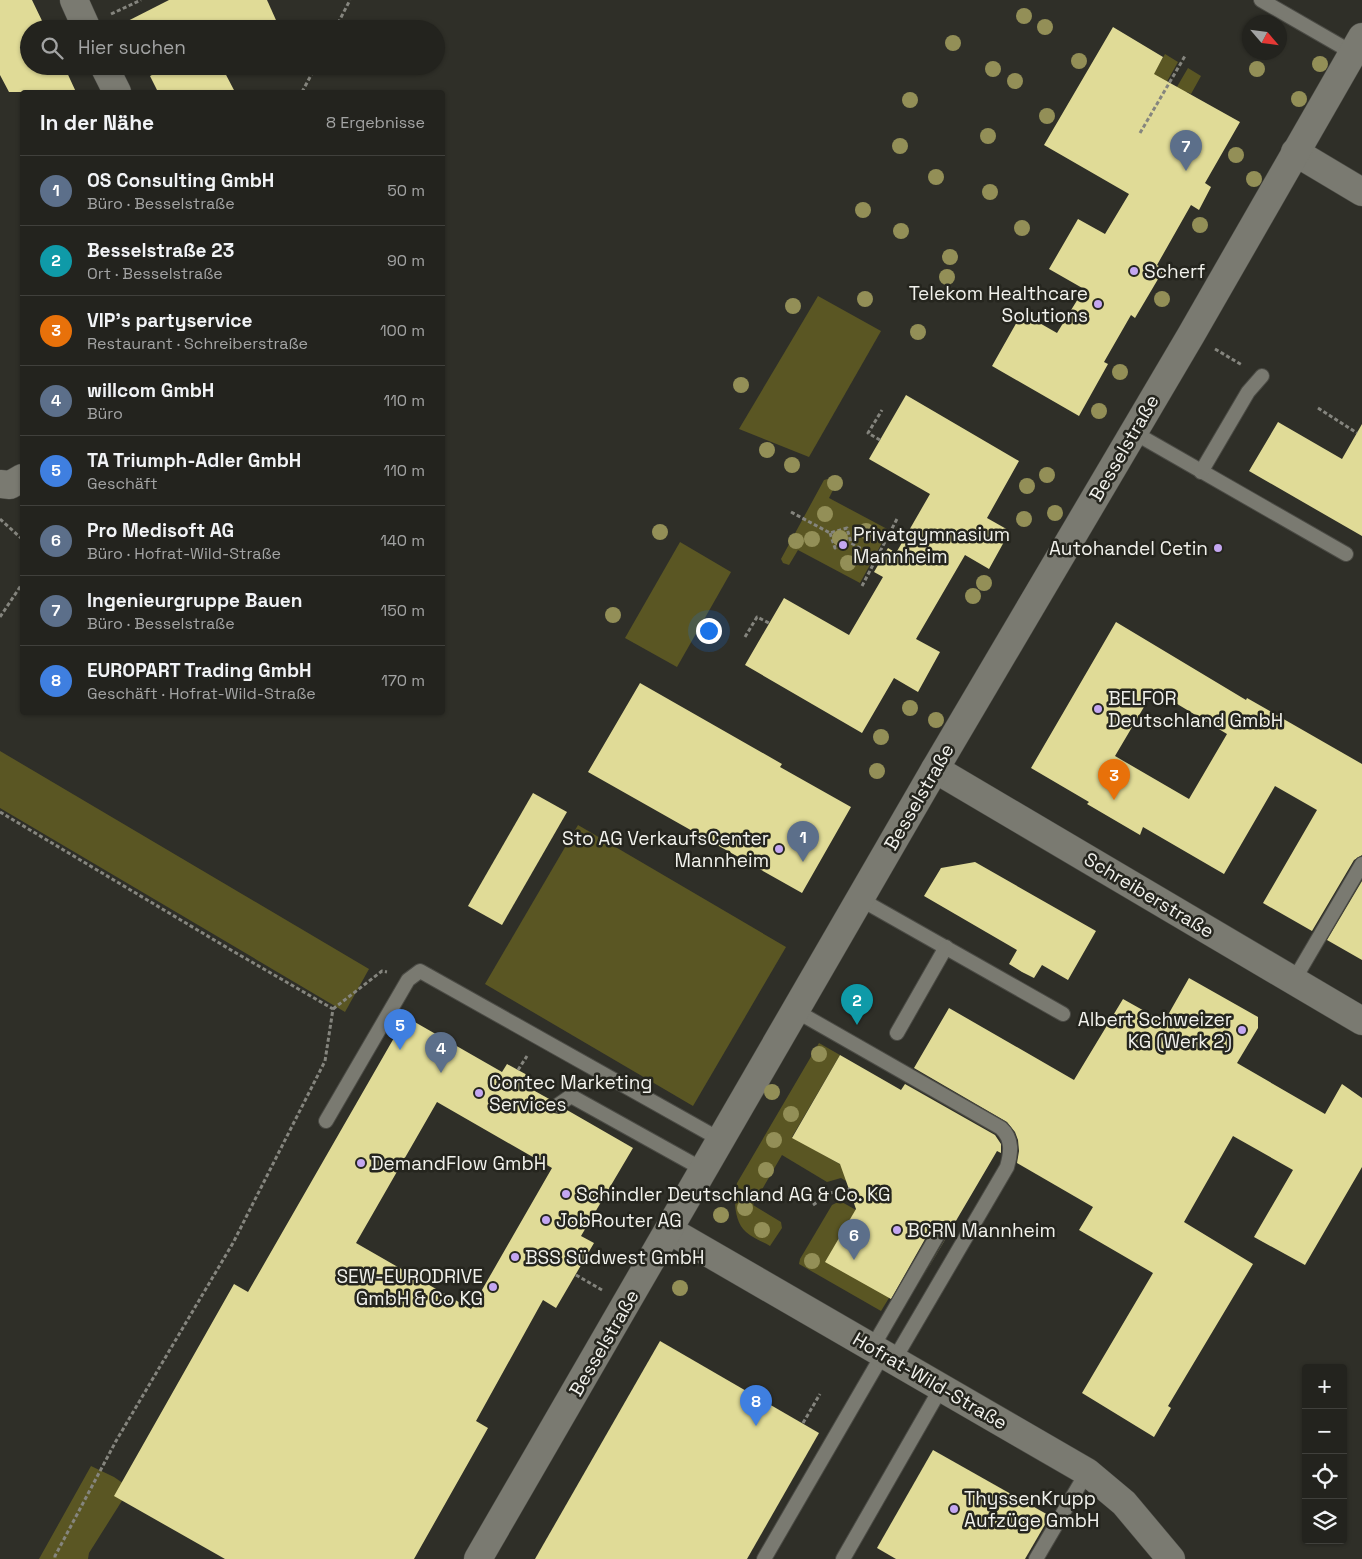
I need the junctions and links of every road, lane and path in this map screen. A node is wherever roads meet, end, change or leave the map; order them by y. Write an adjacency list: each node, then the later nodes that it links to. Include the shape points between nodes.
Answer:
1 (74, 0): 4 (street)
2 (350, 0): 5 (path)
3 (1261, 0): 6 (lane)
4 (83, 20)
5 (340, 20)
6 (1357, 45): 13 (street, Besselstraße)
7 (1185, 56): 12 (path)
8 (108, 75): 10 (street)
9 (311, 75): 11 (path)
10 (115, 90)
11 (303, 90)
12 (1140, 133)
13 (1295, 152): 14 (street); 18 (street, Besselstraße)
14 (1362, 192)
15 (1262, 376): 21 (lane, via 1248,392)
16 (1318, 408): 19 (path)
17 (882, 410): 20 (path, via 868,433)
18 (1133, 432): 21 (lane); 37 (street, Besselstraße)
19 (1357, 433)
20 (880, 440)
21 (1202, 472): 30 (lane)
22 (20, 479): 23 (street, via 10,485)
23 (0, 484)
24 (791, 512): 27 (path)
25 (898, 517): 31 (path)
26 (0, 519): 28 (path)
27 (830, 533): 29 (path, via 835,548); 29 (path, via 847,528)
28 (20, 537)
29 (851, 543): 31 (path)
30 (1346, 554)
31 (879, 558): 32 (path)
32 (862, 586)
33 (20, 587): 34 (path)
34 (0, 617)
35 (769, 623): 36 (path, via 757,617)
36 (745, 637)
37 (935, 769): 40 (street, Besselstraße); 43 (street, Schreiberstraße)
38 (0, 812): 44 (path)
39 (1362, 864): 43 (lane)
40 (860, 899): 41 (lane); 45 (street, Besselstraße)
41 (946, 947): 46 (lane); 48 (lane)
42 (408, 980): 44 (path, via 382,971); 52 (lane); 53 (lane, via 420,972)
43 (1294, 980): 47 (street, Schreiberstraße)
44 (332, 1009): 66 (path, via 321,1070 233,1243 116,1441)
45 (796, 1011): 53 (street, Besselstraße); 61 (lane, via 1001,1128 1010,1144 1007,1167)
46 (1063, 1014)
47 (1362, 1021)
48 (897, 1033)
49 (528, 1054): 50 (path)
50 (518, 1070)
51 (558, 1105): 54 (lane, via 571,1096)
52 (326, 1121)
53 (720, 1140): 54 (street, Besselstraße)
54 (704, 1170): 58 (street, Besselstraße)
55 (850, 1189): 56 (path, via 830,1193)
56 (813, 1205)
57 (941, 1229): 61 (lane)
58 (669, 1230): 61 (street, Hofrat-Wild-Straße); 67 (street, Besselstraße)
59 (576, 1275): 60 (path)
60 (590, 1283)
61 (883, 1354): 62 (street, Hofrat-Wild-Straße); 68 (lane)
62 (941, 1388): 65 (street, Hofrat-Wild-Straße); 69 (lane)
63 (820, 1394): 64 (path)
64 (803, 1423)
65 (1087, 1472): 70 (lane); 71 (street, Hofrat-Wild-Straße, via 1124,1503)
66 (55, 1559)
67 (478, 1559)
68 (764, 1559)
69 (843, 1559)
70 (1036, 1559)
71 (1171, 1559)

